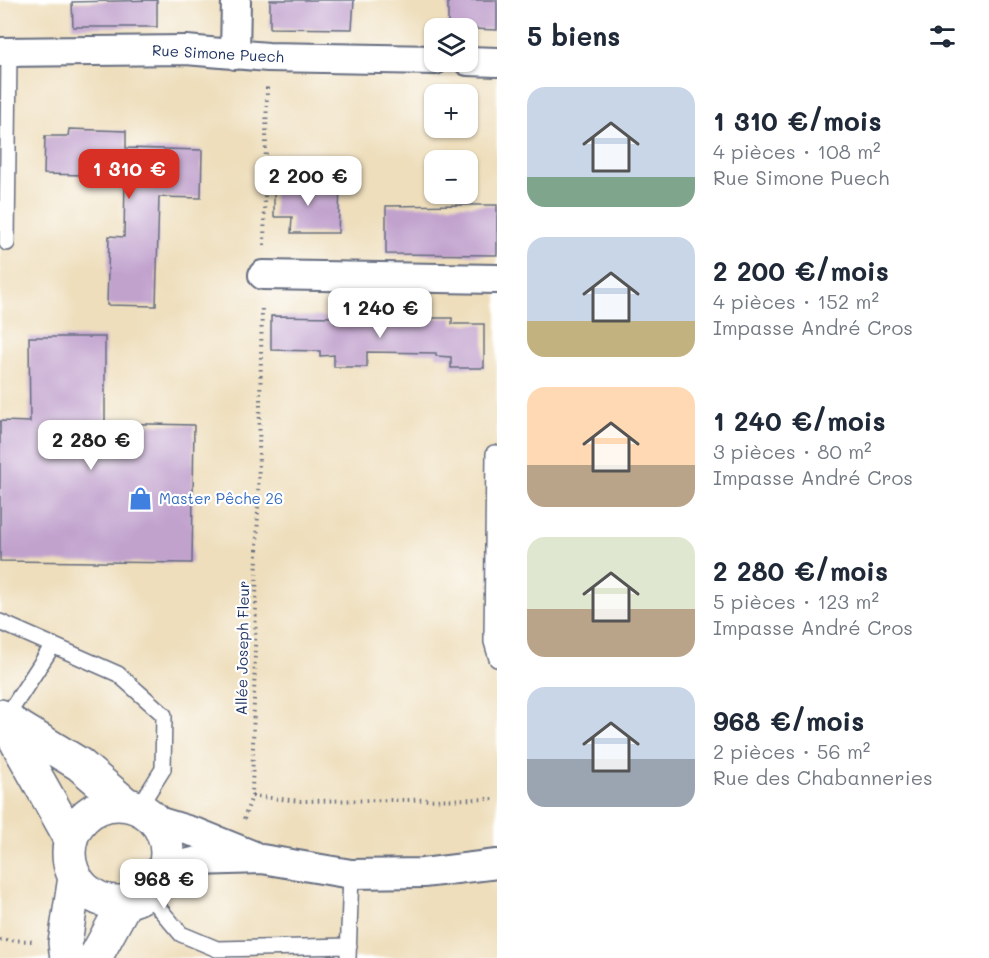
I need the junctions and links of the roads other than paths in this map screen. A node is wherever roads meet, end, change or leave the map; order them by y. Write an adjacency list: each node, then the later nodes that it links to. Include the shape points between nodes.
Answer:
1 (236, 0): 3 (street)
2 (5, 52): 3 (street, Rue Simone Puech, via 186,50); 7 (lane)
3 (235, 55): 4 (street, Rue Simone Puech)
4 (424, 60)
5 (478, 61): 6 (street)
6 (497, 62)
7 (7, 243)
8 (263, 275): 9 (street)
9 (497, 279)
10 (497, 453): 13 (lane, via 492,642)
11 (0, 621): 12 (lane)
12 (52, 645): 14 (lane); 15 (lane, via 118,674 164,715 163,769)
13 (497, 660)
14 (2, 717): 15 (street, via 79,764); 16 (street)
15 (140, 811): 16 (street, via 109,805 92,811 79,823); 17 (street); 21 (street, via 163,835 166,852)
16 (71, 839): 20 (street, via 69,852)
17 (262, 859): 19 (street); 21 (street, via 197,861)
18 (497, 864): 19 (street, via 423,873)
19 (351, 874): 22 (lane)
20 (75, 877): 21 (street, via 88,892 106,900); 23 (street, via 65,943)
21 (145, 888): 22 (lane, via 181,934 216,949); 24 (street)
22 (348, 952)
23 (67, 958)
24 (95, 958)

